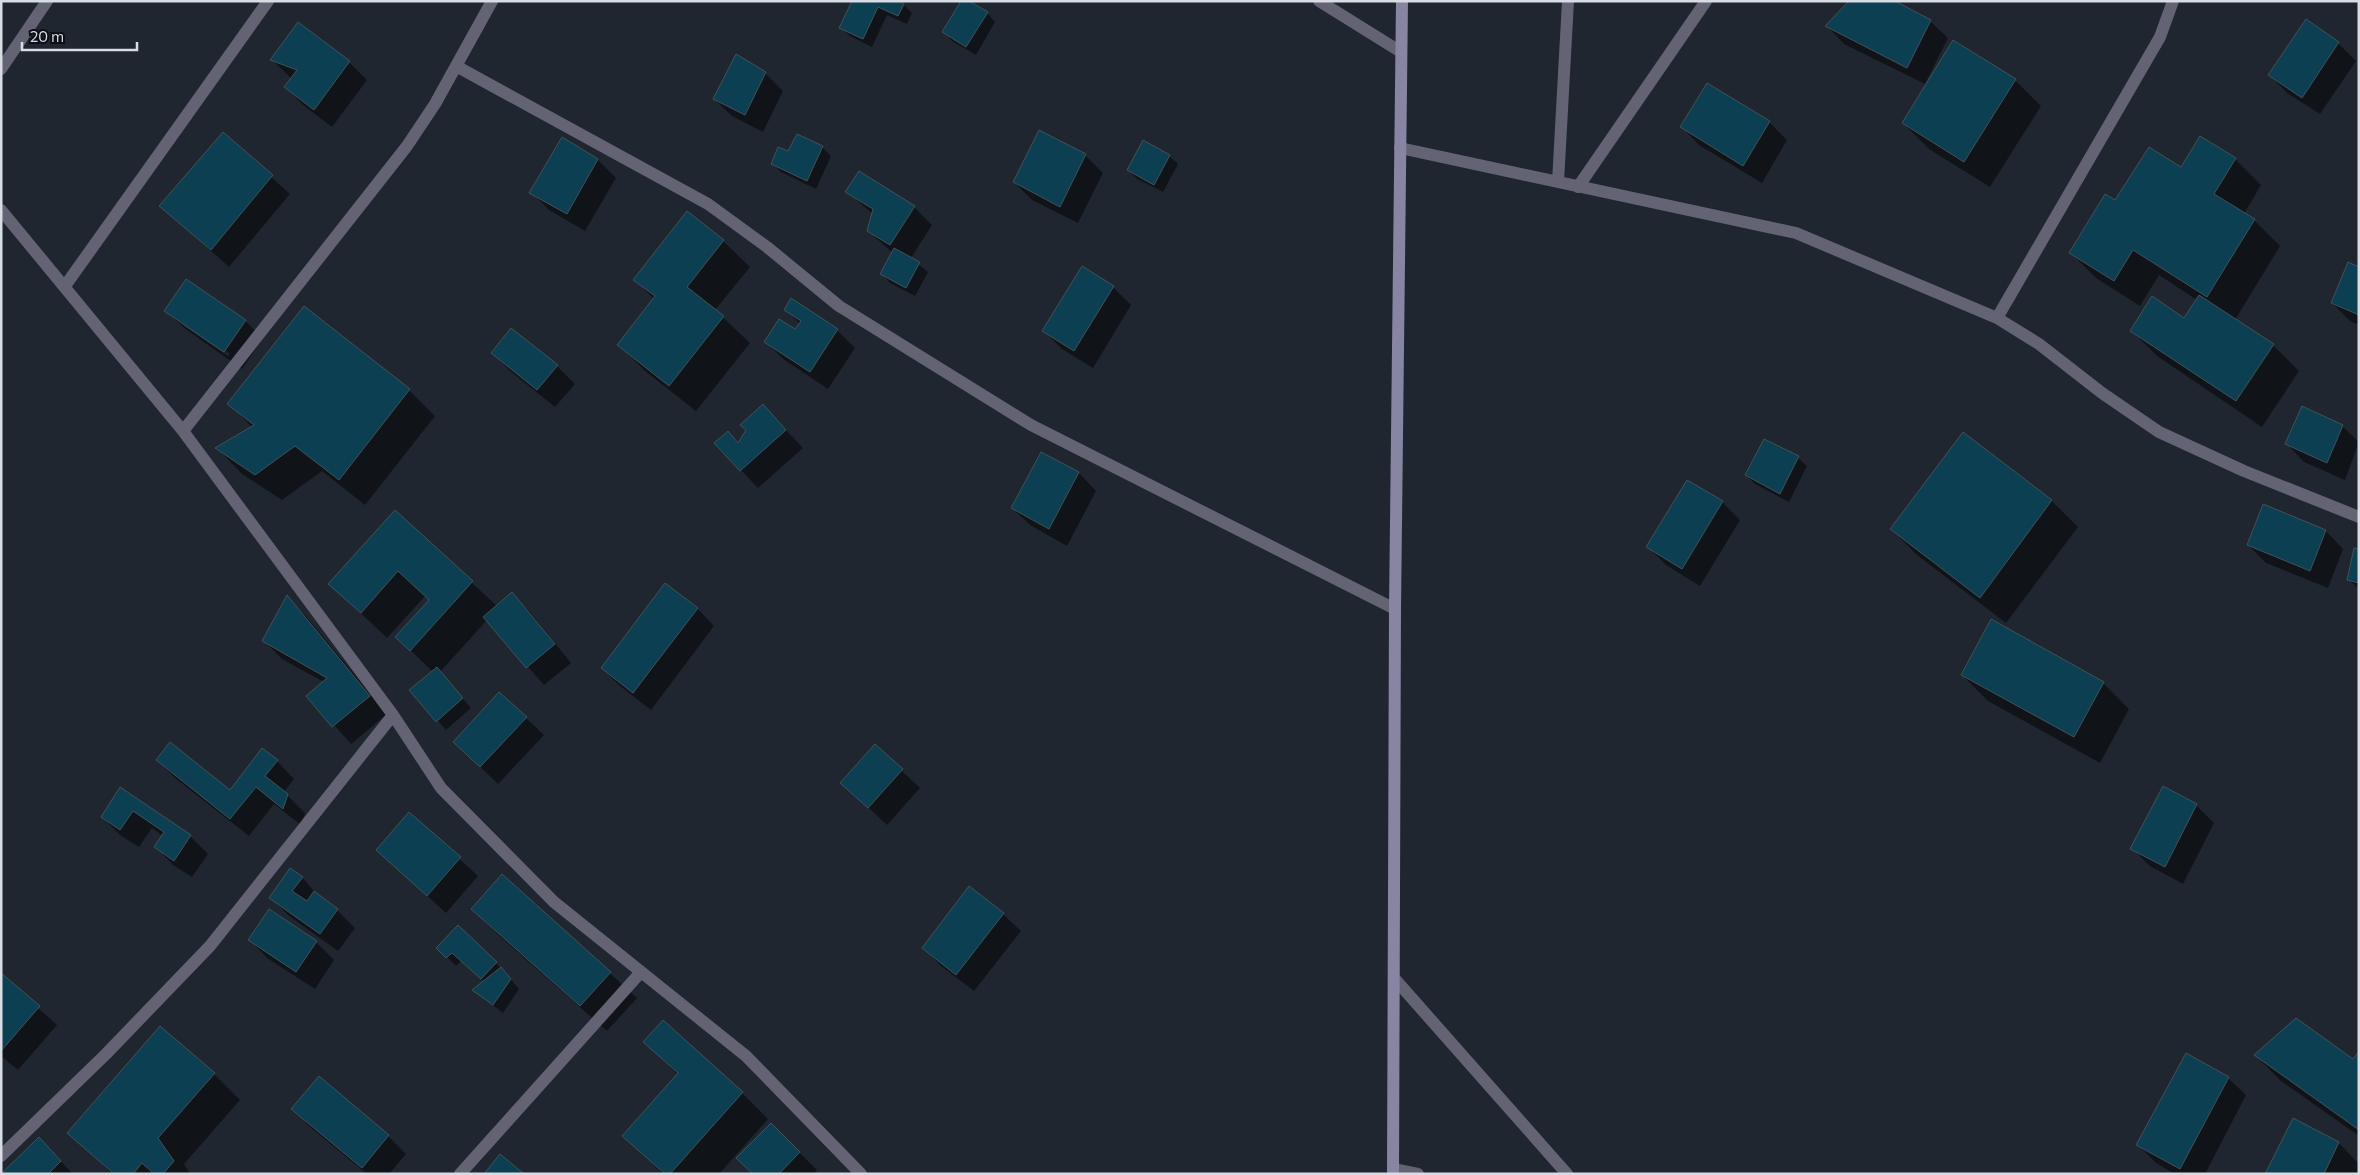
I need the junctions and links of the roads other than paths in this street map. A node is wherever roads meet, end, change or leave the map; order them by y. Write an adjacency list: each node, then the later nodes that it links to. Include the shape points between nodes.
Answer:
1 (47, 1): 11 (street)
2 (268, 1): 16 (street)
3 (492, 1): 10 (street)
4 (1319, 1): 9 (street)
5 (1402, 1): 9 (street)
6 (1568, 1): 13 (street)
7 (1706, 1): 14 (street)
8 (2173, 1): 17 (street, via 2160,37)
9 (1401, 52): 12 (street)
10 (456, 66): 18 (street, via 407,146); 20 (street, via 708,204 839,306 1031,425)
11 (1, 69)
12 (1400, 148): 13 (street); 20 (street)
13 (1558, 182): 14 (street)
14 (1578, 187): 17 (street, via 1796,233)
15 (1, 210): 16 (street)
16 (65, 286): 18 (street)
17 (1996, 318): 19 (street, via 2039,344 2159,432 2244,471)
18 (182, 431): 21 (street)
19 (2359, 517)
20 (1395, 609): 23 (street)
21 (394, 715): 22 (street, via 441,788 497,847 554,902); 24 (street, via 210,946)
22 (641, 972): 26 (street); 27 (street, via 746,1056)
23 (1394, 978): 25 (street); 29 (street)
24 (1, 1156)
25 (1393, 1172): 28 (street)
26 (460, 1174)
27 (861, 1174)
28 (1418, 1174)
29 (1567, 1174)

